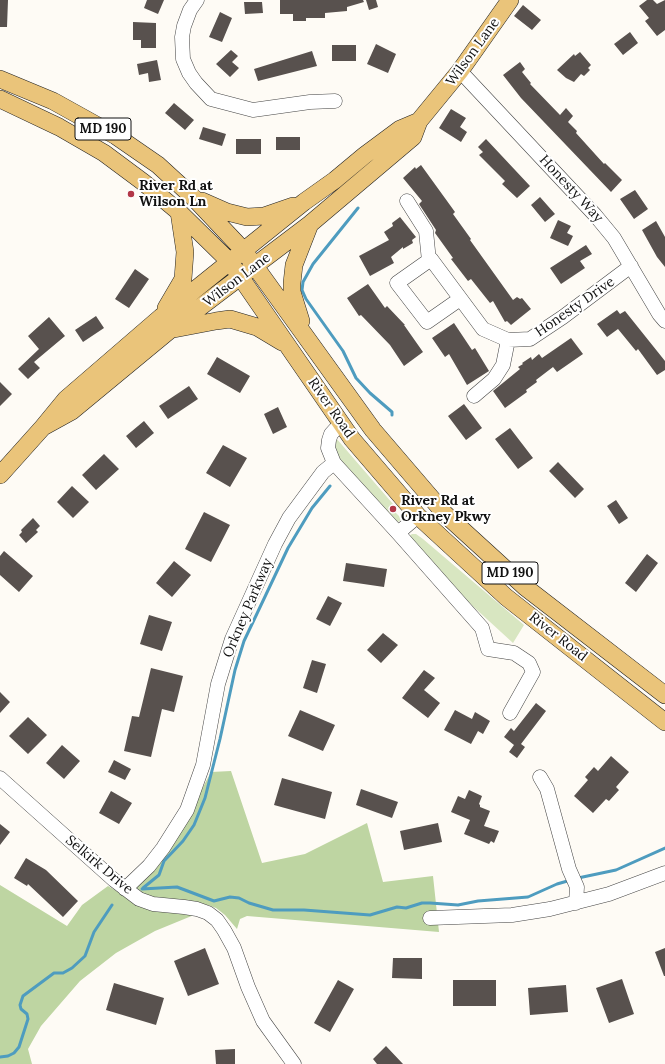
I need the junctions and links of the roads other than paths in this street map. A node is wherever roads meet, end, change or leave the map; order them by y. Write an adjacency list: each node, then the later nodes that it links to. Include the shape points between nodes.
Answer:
1 (198, 0): 6 (street, via 190,10 184,26 183,59 196,83 211,99 253,110)
2 (510, 0): 3 (main road, Wilson Lane)
3 (460, 70): 7 (main road, Wilson Lane); 17 (street, Honesty Way, via 595,214)
4 (0, 79): 8 (main road, River Road / MD 190, via 53,101 116,136 158,165)
5 (0, 99): 11 (main road, River Road / MD 190, via 59,127 104,153)
6 (335, 101)
7 (419, 121): 9 (main road, Wilson Lane, via 400,129); 12 (main road, Wilson Lane, via 412,137)
8 (194, 198): 9 (main road, via 227,212 247,217 264,216); 13 (main road, River Road / MD 190)
9 (304, 202): 13 (main road, Wilson Lane)
10 (406, 202): 14 (street, via 426,231)
11 (179, 212): 15 (main road, River Road / MD 190); 21 (main road, via 185,252 183,279)
12 (310, 224): 16 (main road, Wilson Lane); 23 (main road, via 294,265 292,292)
13 (244, 251): 15 (main road, Wilson Lane); 16 (main road, River Road / MD 190)
14 (429, 261): 19 (street, Honesty Drive, via 431,259); 19 (street, via 397,283 427,322)
15 (230, 262): 18 (main road, River Road / MD 190); 21 (main road, Wilson Lane)
16 (255, 266): 18 (main road, Wilson Lane); 23 (main road, River Road / MD 190)
17 (631, 266): 20 (street, Honesty Way, via 658,314); 22 (street, Honesty Drive, via 564,317 530,339)
18 (240, 277): 21 (main road, Wilson Lane); 24 (main road, River Road / MD 190)
19 (460, 299): 22 (street, Honesty Drive, via 483,330)
20 (665, 321)
21 (166, 324): 24 (main road, via 230,319 257,327); 28 (main road, Wilson Lane, via 66,399)
22 (508, 340): 25 (street, via 503,365 494,379)
23 (310, 342): 31 (main road, River Road / MD 190, via 373,430 445,514 525,587)
24 (287, 345): 26 (main road, River Road / MD 190)
25 (474, 396)
26 (341, 423): 27 (street, via 329,440 328,448); 29 (main road, River Road / MD 190)
27 (334, 462): 30 (street); 37 (street, Orkney Parkway, via 323,472 275,544 232,639 218,684 203,765 187,810 149,866)
28 (0, 475)
29 (418, 516): 30 (street); 33 (main road, River Road / MD 190, via 506,597)
30 (398, 533): 32 (street, via 482,628 488,649 514,653 530,663 533,672)
31 (665, 696)
32 (510, 713)
33 (665, 722)
34 (540, 777): 38 (street, via 547,790 574,879)
35 (0, 778): 37 (street, Selkirk Drive)
36 (665, 873): 38 (street, via 609,894)
37 (125, 889): 40 (street, Selkirk Drive, via 146,902 197,909 217,920 234,948 263,1021)
38 (576, 903): 39 (street, via 512,915)
39 (430, 918)
40 (294, 1064)

